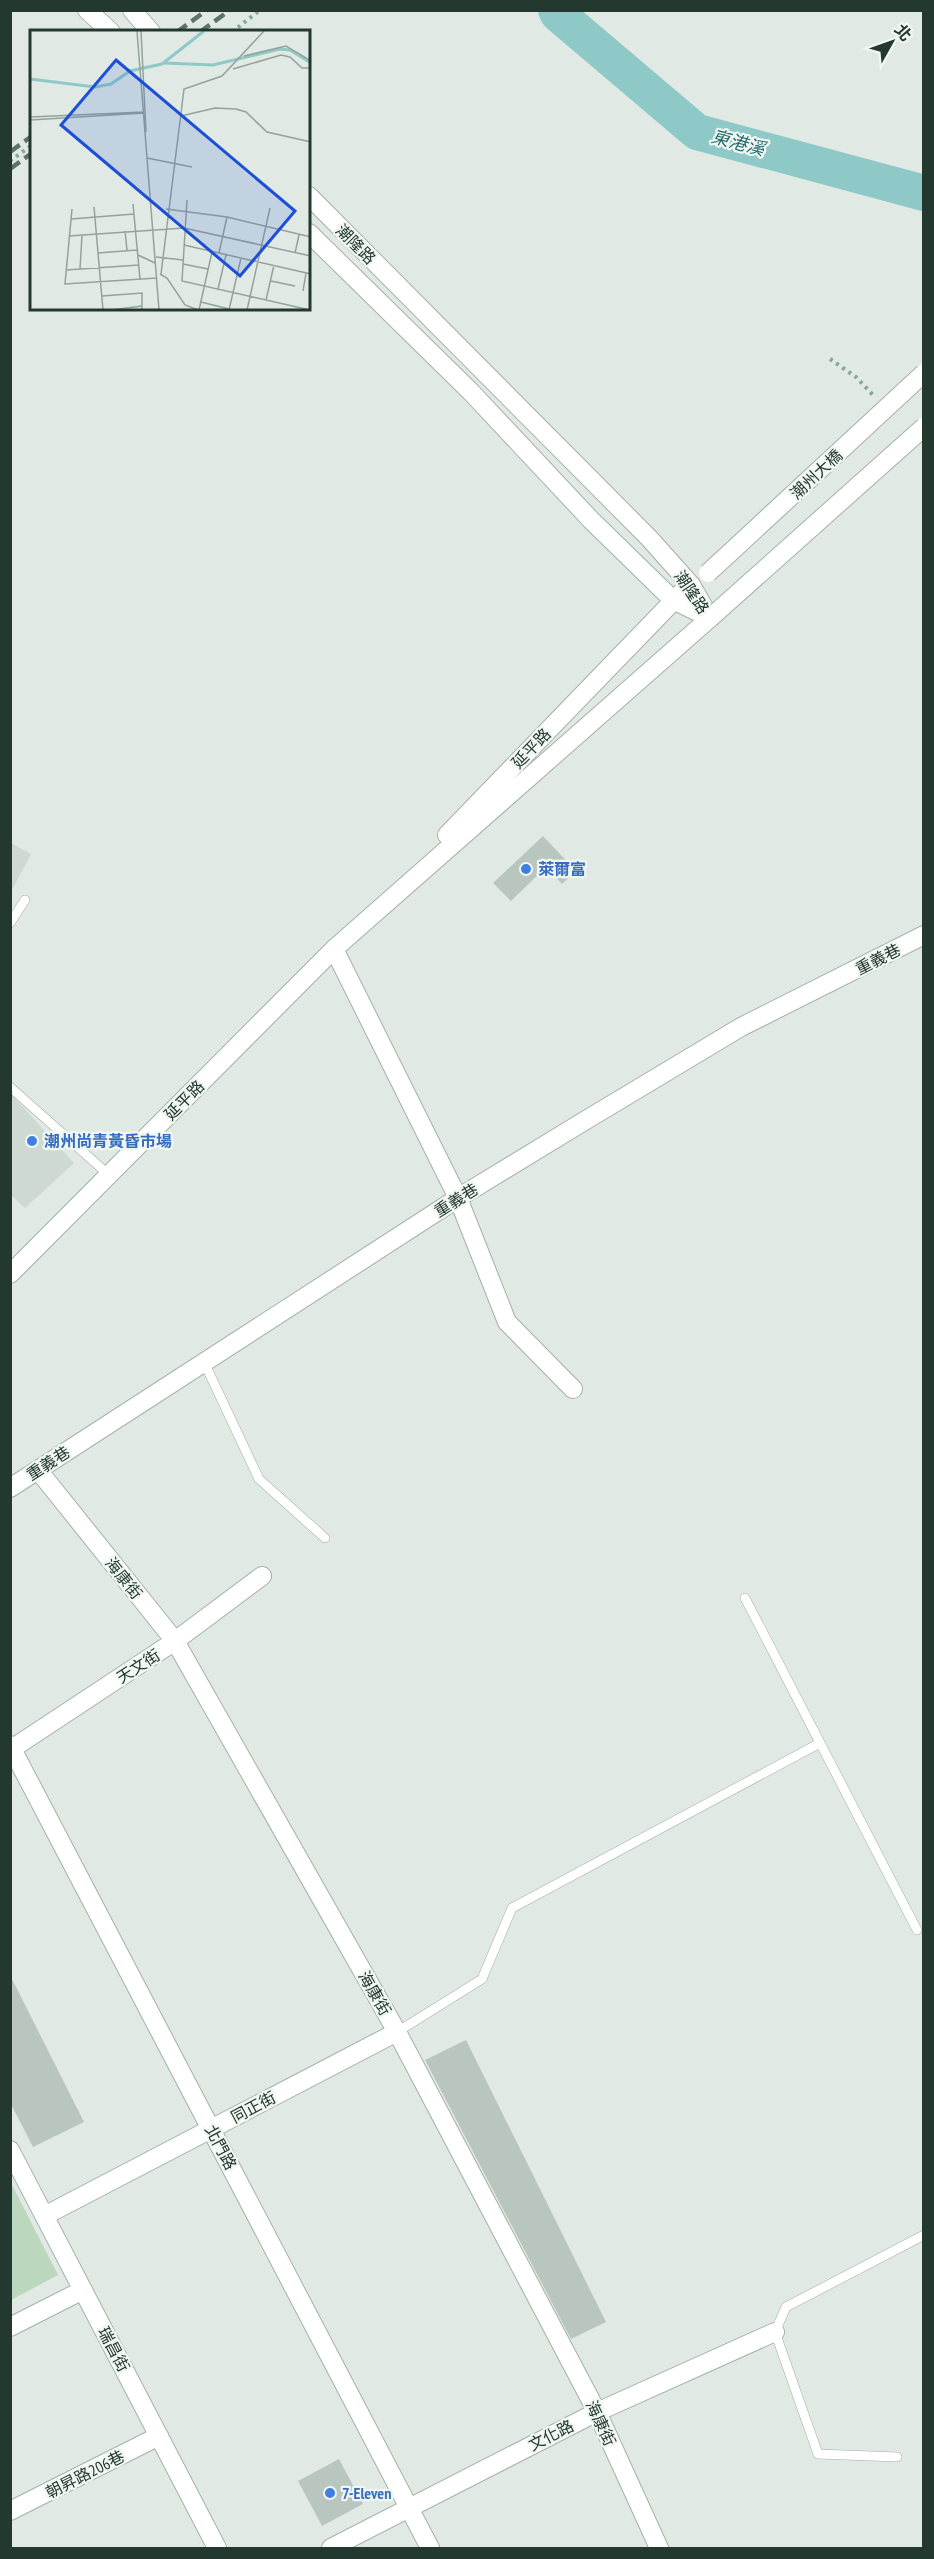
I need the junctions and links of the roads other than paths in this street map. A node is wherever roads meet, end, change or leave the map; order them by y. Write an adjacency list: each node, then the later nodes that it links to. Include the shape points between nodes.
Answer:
1 (87, 10): 3 (street)
2 (132, 10): 4 (street)
3 (109, 30)
4 (149, 30)
5 (310, 197): 10 (street, 潮隆路)
6 (310, 234): 11 (street, 潮隆路, via 471,392 591,520)
7 (924, 373): 9 (street, 潮州大橋, bridge)
8 (924, 427): 12 (street, bridge)
9 (708, 573): 10 (street, 延平路)
10 (691, 585): 11 (street, 延平路); 12 (street, 潮隆路)
11 (673, 600): 12 (street, 潮隆路); 15 (street, 延平路)
12 (710, 618): 15 (street, 延平路)
13 (25, 900): 14 (lane)
14 (10, 923)
15 (358, 927): 17 (street, 延平路)
16 (922, 939): 20 (street, 重義巷, via 741,1027)
17 (334, 949): 19 (street, 延平路); 20 (street)
18 (10, 1087): 19 (lane)
19 (109, 1175): 21 (street, 延平路)
20 (458, 1198): 22 (street, 重義巷); 23 (street, via 507,1322)
21 (10, 1274)
22 (204, 1362): 24 (street, 重義巷); 26 (lane, via 259,1479)
23 (573, 1389)
24 (38, 1470): 25 (street, 重義巷); 29 (street, 海康街)
25 (10, 1488)
26 (326, 1538)
27 (262, 1576): 29 (street, 天文街)
28 (745, 1598): 30 (lane)
29 (175, 1641): 31 (street, 天文街); 33 (street, 海康街)
30 (820, 1743): 32 (lane); 33 (lane, via 512,1908 482,1979)
31 (11, 1748): 34 (street, 北門路)
32 (917, 1930)
33 (397, 2032): 34 (street, 同正街); 41 (street, 海康街)
34 (212, 2129): 36 (street, 同正街); 44 (street, 北門路)
35 (11, 2150): 36 (street, 瑞昌街)
36 (46, 2216): 38 (street, 瑞昌街)
37 (924, 2235): 40 (lane, via 786,2307)
38 (83, 2290): 39 (street); 42 (street, 瑞昌街)
39 (10, 2327)
40 (775, 2332): 41 (street, 文化路); 43 (lane, via 818,2454)
41 (597, 2412): 44 (street, 文化路); 49 (street, 海康街)
42 (159, 2436): 45 (street, 朝昇路206巷); 46 (street, 瑞昌街)
43 (897, 2457)
44 (410, 2508): 47 (street, 文化路); 48 (street, 北門路)
45 (10, 2511)
46 (217, 2548)
47 (331, 2548)
48 (430, 2548)
49 (659, 2548)

